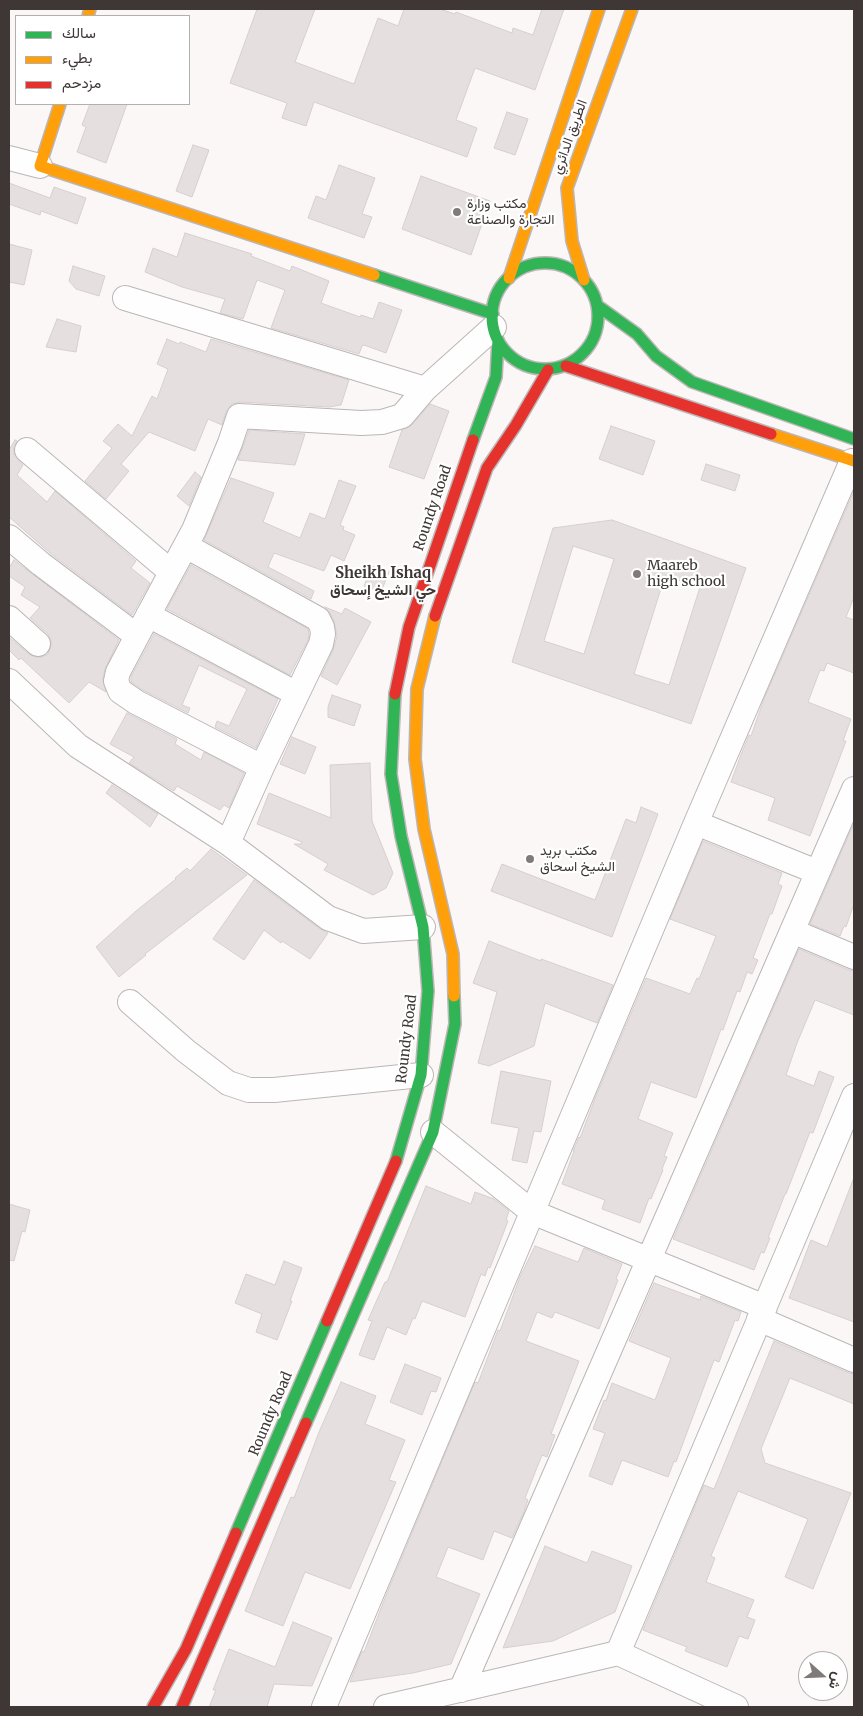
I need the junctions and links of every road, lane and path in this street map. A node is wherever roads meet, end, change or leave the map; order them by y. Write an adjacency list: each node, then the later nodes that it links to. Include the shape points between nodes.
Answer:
1 (599, 9): 6 (main road, الطريق الدائري)
2 (632, 9): 7 (main road, الطريق الدائري, via 567,188 572,241)
3 (60, 105): 5 (main road)
4 (9, 158): 5 (street)
5 (40, 166): 10 (main road)
6 (509, 278): 7 (main road, via 533,264 547,263 561,265); 10 (main road, via 495,301)
7 (584, 280): 9 (main road)
8 (125, 298): 13 (street)
9 (598, 306): 11 (main road, via 595,335 588,348); 15 (main road, via 637,334 656,356 692,382)
10 (495, 327): 12 (main road, via 504,350 513,359 536,369); 13 (street); 30 (main road, Roundy Road, via 496,377 409,627 394,697 391,774 401,836)
11 (566, 366): 12 (main road); 15 (main road)
12 (548, 370): 36 (main road, via 487,468 435,616 418,689 416,759 424,829 453,954 455,1024)
13 (425, 389): 17 (street, via 402,416 382,422 239,416)
14 (26, 450): 18 (street)
15 (854, 454): 27 (street)
16 (9, 537): 21 (street)
17 (186, 546): 18 (street); 24 (street, via 318,619 323,634 321,644)
18 (171, 572): 19 (street)
19 (148, 615): 21 (street); 24 (street)
20 (9, 618): 22 (street)
21 (137, 636): 25 (street, via 118,672 116,681 120,691)
22 (38, 644)
23 (9, 681): 28 (street, via 78,746)
24 (297, 694): 25 (street)
25 (262, 767): 28 (street)
26 (854, 789): 29 (street)
27 (696, 823): 29 (street); 37 (street)
28 (228, 843): 30 (street, via 328,918 363,931)
29 (817, 872): 31 (street)
30 (423, 927): 34 (main road, Roundy Road, via 428,991)
31 (792, 931): 32 (street); 38 (street)
32 (854, 957)
33 (130, 1002): 34 (street, via 228,1083 249,1090)
34 (421, 1075): 44 (main road, Roundy Road, via 399,1154 186,1649)
35 (854, 1096): 39 (street)
36 (433, 1132): 37 (street); 45 (main road)
37 (532, 1212): 38 (street); 46 (street)
38 (649, 1259): 39 (street); 42 (street)
39 (762, 1313): 40 (street); 41 (street)
40 (854, 1360)
41 (618, 1653): 42 (street); 48 (street)
42 (461, 1690): 43 (street)
43 (435, 1702): 47 (street)
44 (153, 1707)
45 (182, 1707)
46 (324, 1707)
47 (386, 1707)
48 (736, 1707)

